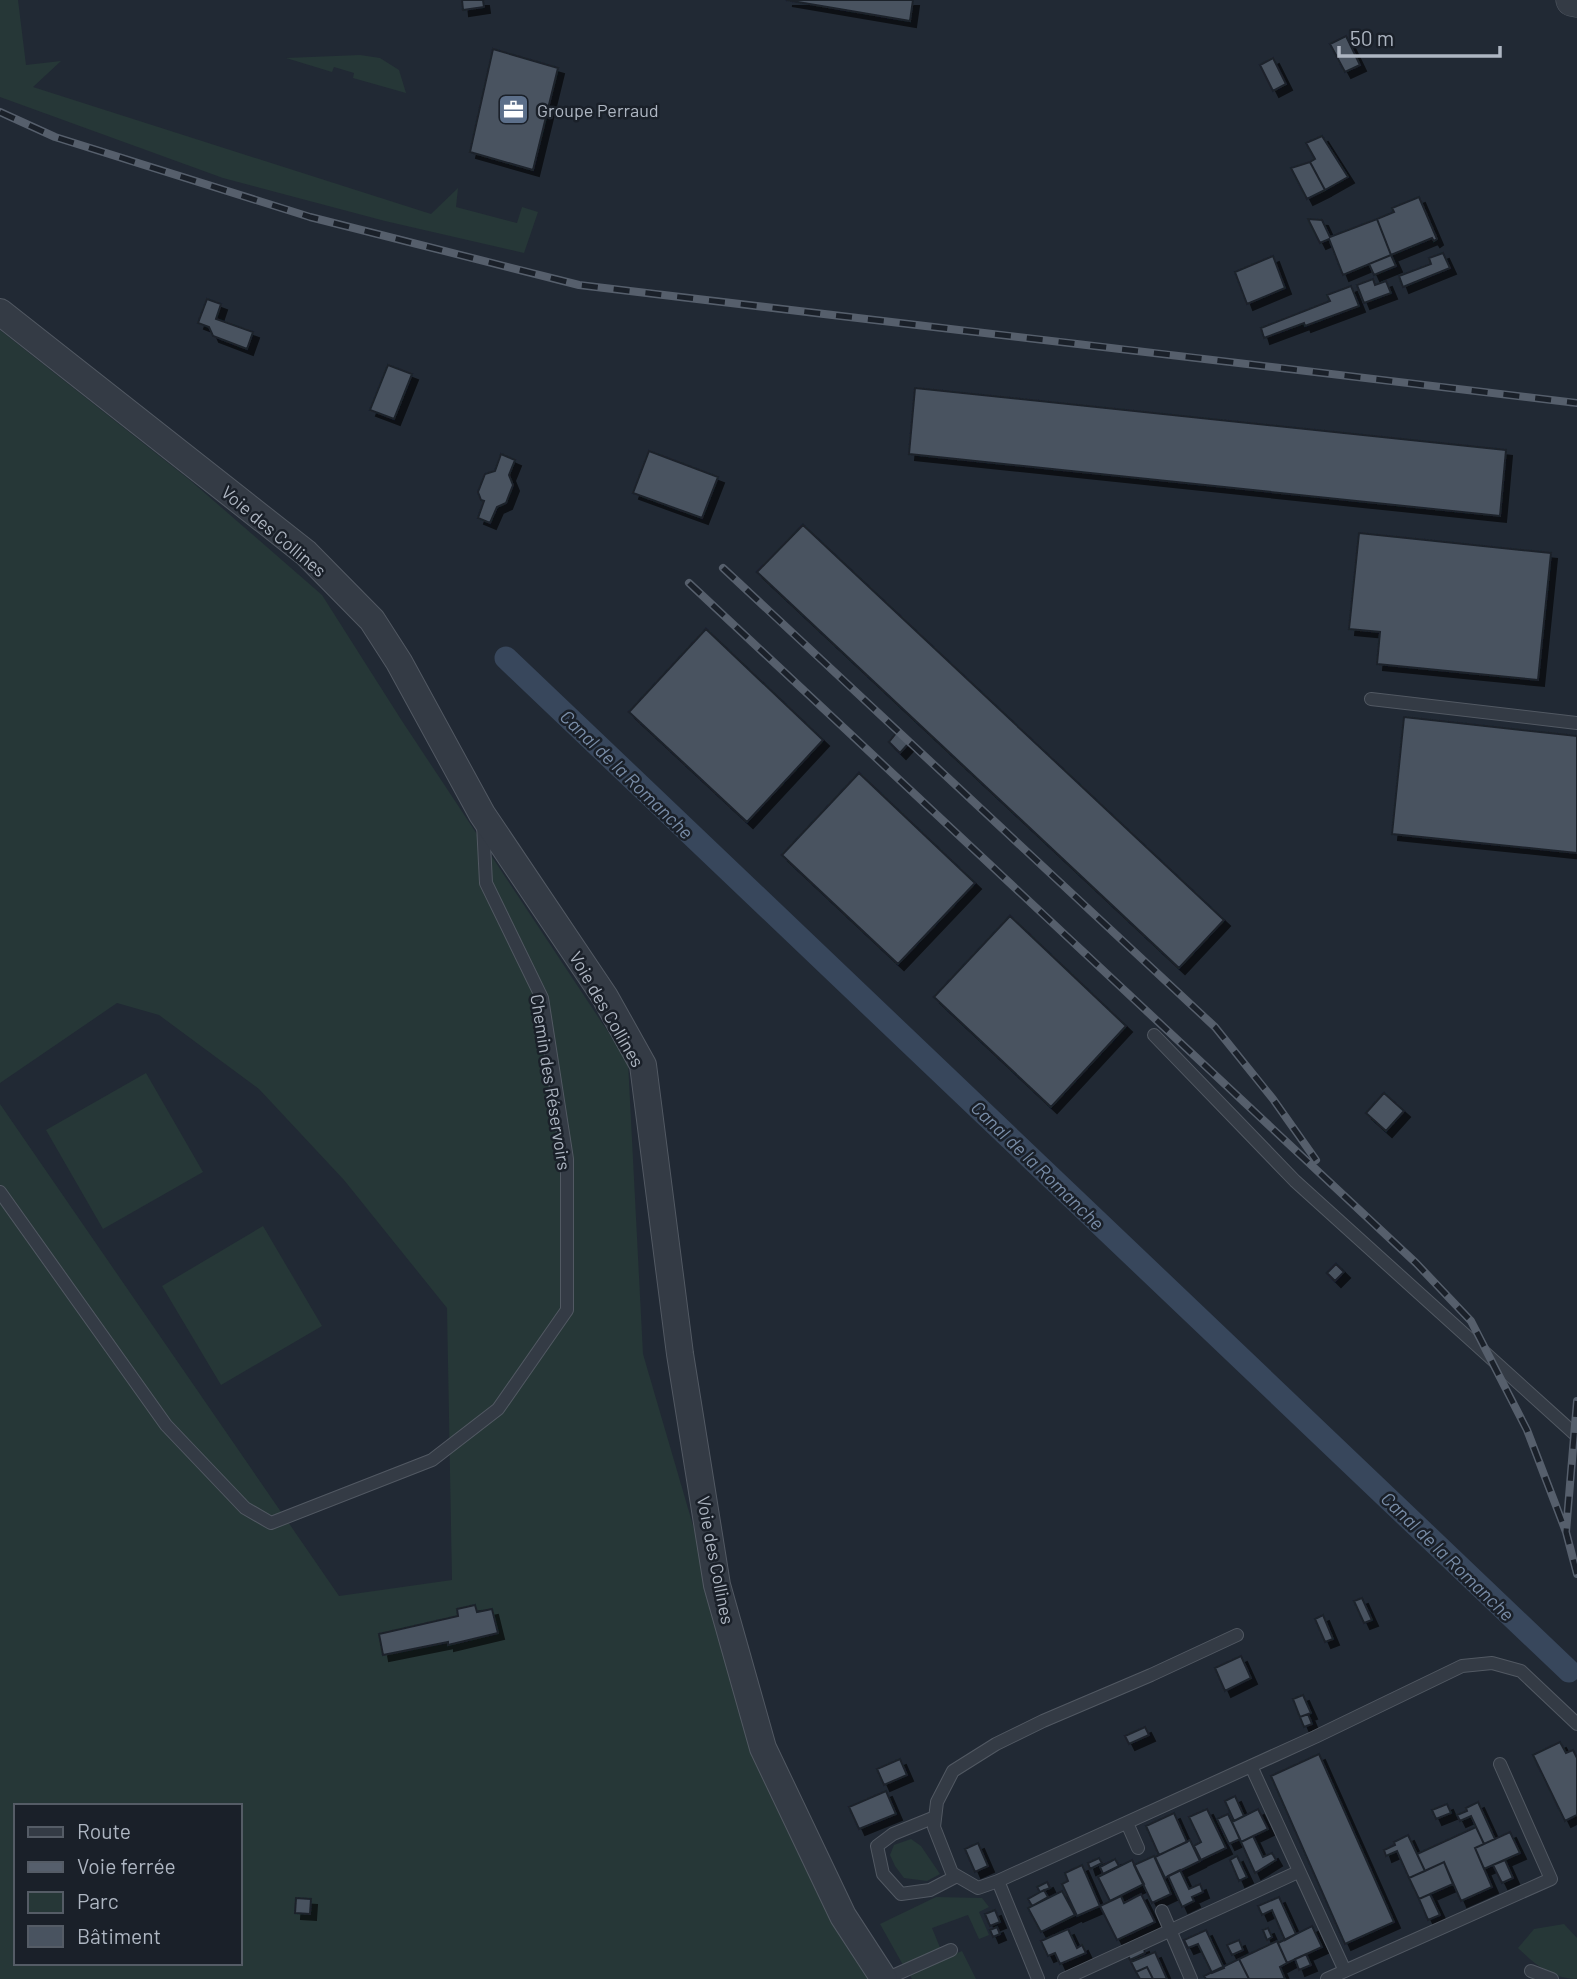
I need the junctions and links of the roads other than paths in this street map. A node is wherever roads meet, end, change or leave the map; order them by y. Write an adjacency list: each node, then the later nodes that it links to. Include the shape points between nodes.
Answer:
1 (0, 312): 4 (street, Voie des Collines, via 306,554 372,620)
2 (1371, 699): 3 (lane)
3 (1577, 723)
4 (482, 814): 6 (lane, Chemin des Réservoirs, via 486,883 542,998 567,1159 567,1310 498,1409 432,1460 271,1523 245,1508 166,1425); 23 (street, Voie des Collines, via 605,997 643,1065 678,1340 717,1585 763,1748 843,1916)
5 (1154, 1035): 7 (lane, via 1295,1181)
6 (0, 1192)
7 (1577, 1436)
8 (1237, 1634): 12 (lane, via 996,1744 953,1771 937,1802)
9 (1577, 1724): 11 (lane, via 1521,1671 1492,1662 1462,1665)
10 (1500, 1764): 21 (lane, via 1551,1879)
11 (1251, 1766): 13 (lane); 15 (lane)
12 (935, 1817): 16 (lane, via 934,1827); 16 (lane, via 893,1834 877,1846 883,1874 901,1894 930,1890)
13 (1127, 1823): 14 (lane); 17 (lane)
14 (1138, 1848)
15 (1298, 1872): 19 (lane); 21 (lane)
16 (957, 1876): 17 (lane, via 978,1888)
17 (998, 1881): 24 (lane)
18 (1162, 1911): 19 (lane)
19 (1170, 1931): 25 (lane); 26 (lane)
20 (951, 1950): 23 (lane)
21 (1345, 1971): 27 (lane)
22 (1531, 1971): 28 (lane)
23 (885, 1979)
24 (1038, 1979)
25 (1064, 1979)
26 (1191, 1979)
27 (1327, 1979)
28 (1552, 1979)

